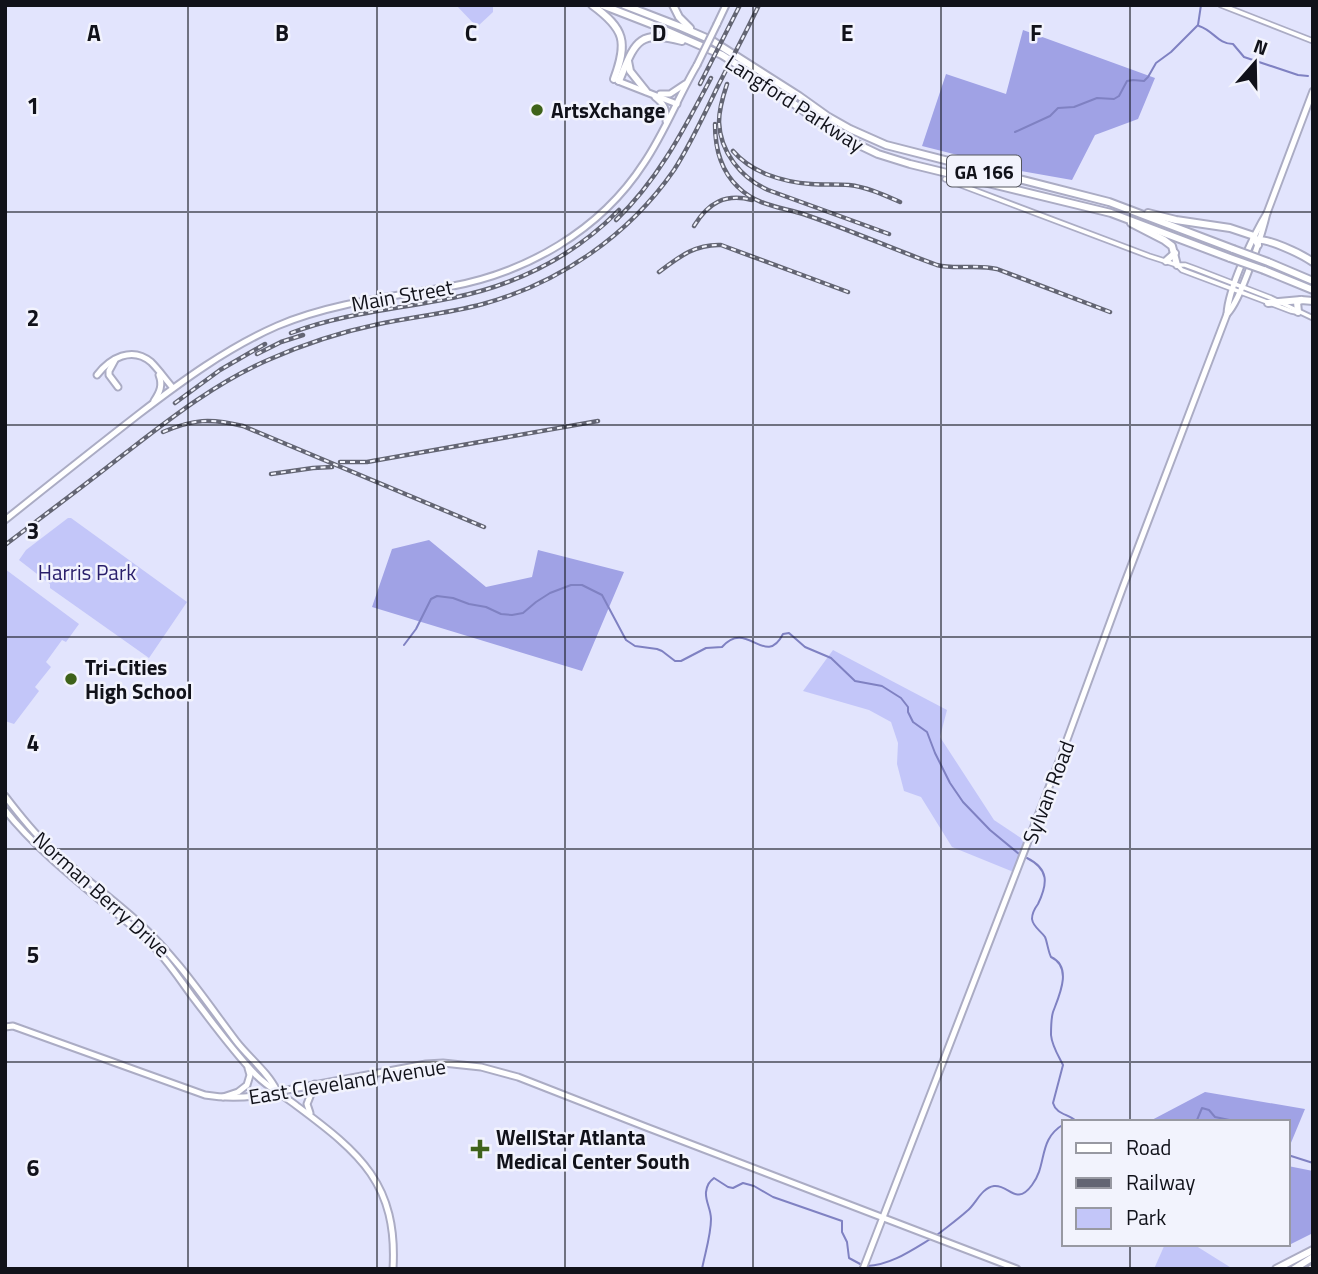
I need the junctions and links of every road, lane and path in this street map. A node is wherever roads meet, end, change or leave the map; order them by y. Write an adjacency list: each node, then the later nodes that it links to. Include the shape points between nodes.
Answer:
1 (592, 5): 11 (highway, via 621,38)
2 (602, 5): 9 (highway, Langford Parkway / GA 166)
3 (624, 5): 7 (highway, Langford Parkway / GA 166)
4 (673, 5): 7 (highway, via 679,17)
5 (726, 5): 12 (main road, Main Street, bridge)
6 (1221, 5): 8 (street)
7 (701, 35): 18 (highway, Langford Parkway / GA 166, via 839,122 886,145)
8 (1313, 41)
9 (701, 45): 10 (highway, via 652,37 639,42); 19 (highway, Langford Parkway / GA 166, via 760,79 834,133 878,154)
10 (628, 60): 11 (highway); 14 (highway, via 630,71)
11 (617, 80): 14 (main road)
12 (687, 82): 14 (main road, via 670,94); 15 (main road, Main Street)
13 (1313, 92): 20 (main road, Sylvan Road)
14 (650, 93): 15 (main road); 16 (main road, via 666,108)
15 (677, 104): 16 (main road, Main Street)
16 (665, 127): 38 (main road, Main Street, via 620,195 588,225 545,253 483,279 330,308 278,326 230,350)
17 (945, 179): 22 (street)
18 (1109, 202): 20 (highway, via 1176,220 1230,228); 25 (highway, Langford Parkway / GA 166, bridge)
19 (1111, 213): 21 (highway, via 1164,240); 27 (highway, Langford Parkway / GA 166, bridge)
20 (1256, 240): 23 (highway); 26 (main road, Sylvan Road)
21 (1175, 253): 22 (highway); 24 (highway)
22 (1166, 261): 24 (street)
23 (1313, 262)
24 (1177, 265): 26 (street)
25 (1313, 281)
26 (1237, 288): 30 (street); 31 (street); 49 (main road, Sylvan Road)
27 (1313, 290)
28 (1301, 300): 29 (highway); 30 (highway); 32 (highway, via 1296,304)
29 (1313, 301)
30 (1278, 302): 31 (highway); 32 (street)
31 (1268, 303): 32 (street)
32 (1298, 312): 33 (street)
33 (1313, 318)
34 (119, 357): 35 (main road, via 139,356); 36 (main road); 37 (main road, via 108,370)
35 (156, 368): 38 (main road); 39 (main road, via 161,384)
36 (97, 375)
37 (118, 387)
38 (173, 388): 39 (main road, Main Street)
39 (153, 404): 40 (main road, Main Street)
40 (5, 520)
41 (5, 796): 46 (main road, Norman Berry Drive, via 47,845 162,945)
42 (5, 810): 44 (main road, Norman Berry Drive, via 45,853 148,940)
43 (5, 1027): 47 (main road, East Cleveland Avenue)
44 (246, 1064): 46 (main road, Norman Berry Drive); 47 (main road, via 247,1085)
45 (315, 1084): 46 (main road, East Cleveland Avenue); 48 (main road, via 307,1104); 49 (main road, East Cleveland Avenue, via 434,1063 495,1070)
46 (277, 1091): 47 (main road, East Cleveland Avenue); 48 (main road, Norman Berry Drive)
47 (219, 1098)
48 (311, 1116): 52 (main road, Norman Berry Drive, via 351,1148 376,1180 391,1218)
49 (883, 1217): 53 (main road, Sylvan Road); 54 (main road, East Cleveland Avenue)
50 (1313, 1250): 55 (highway)
51 (1313, 1257): 56 (highway)
52 (393, 1269)
53 (863, 1269)
54 (1017, 1269)
55 (1276, 1269)
56 (1294, 1269)

